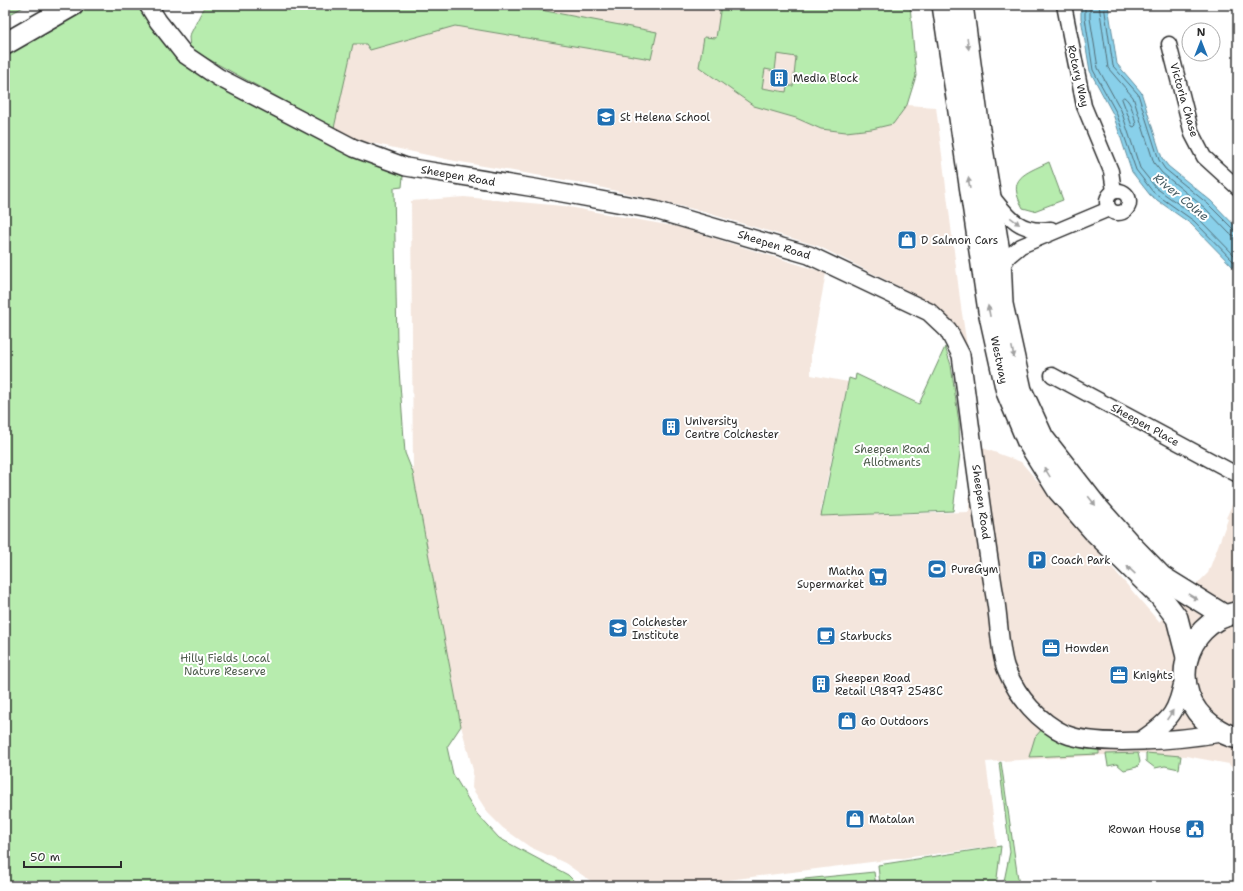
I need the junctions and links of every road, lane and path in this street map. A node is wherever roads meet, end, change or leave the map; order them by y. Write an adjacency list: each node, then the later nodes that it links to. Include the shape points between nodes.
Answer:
1 (73, 5): 6 (main road)
2 (943, 5): 17 (main road, Westway, one-way to 2, via 1177,618 1160,596 1094,531 1058,490 1028,442 1007,392 989,311)
3 (962, 5): 10 (main road, Westway, one-way to 10)
4 (1064, 5): 9 (street, Rotary Way, via 1084,106 1111,172)
5 (150, 6): 19 (street, Sheepen Road, via 158,21 184,54 218,77 354,148 406,167 655,210 756,238 809,255 929,312 948,330 961,355 1006,671 1022,700 1042,719 1066,734 1100,741)
6 (5, 44)
7 (1169, 44): 8 (street, Victoria Chase, via 1192,134 1204,157)
8 (1238, 188)
9 (1114, 191): 11 (street, via 1107,200); 11 (street, via 1121,191 1127,195 1129,206 1121,213)
10 (989, 193): 12 (street, one-way to 12, via 1014,222 1026,228 1040,231); 13 (main road, Westway)
11 (1107, 209): 12 (street)
12 (1063, 227): 13 (street, via 1022,246 1009,256)
13 (1000, 270): 16 (main road, Westway, one-way to 16, via 1002,304 1021,390 1043,438 1096,506 1162,577)
14 (1052, 375): 15 (street, Sheepen Place)
15 (1238, 475)
16 (1231, 614): 17 (main road, via 1202,631 1193,643)
17 (1186, 665): 18 (main road, Westway, via 1188,694 1193,706 1202,718); 19 (street, one-way to 17, via 1164,725 1179,703)
18 (1232, 739): 19 (street, Sheepen Road)
19 (1141, 740)

